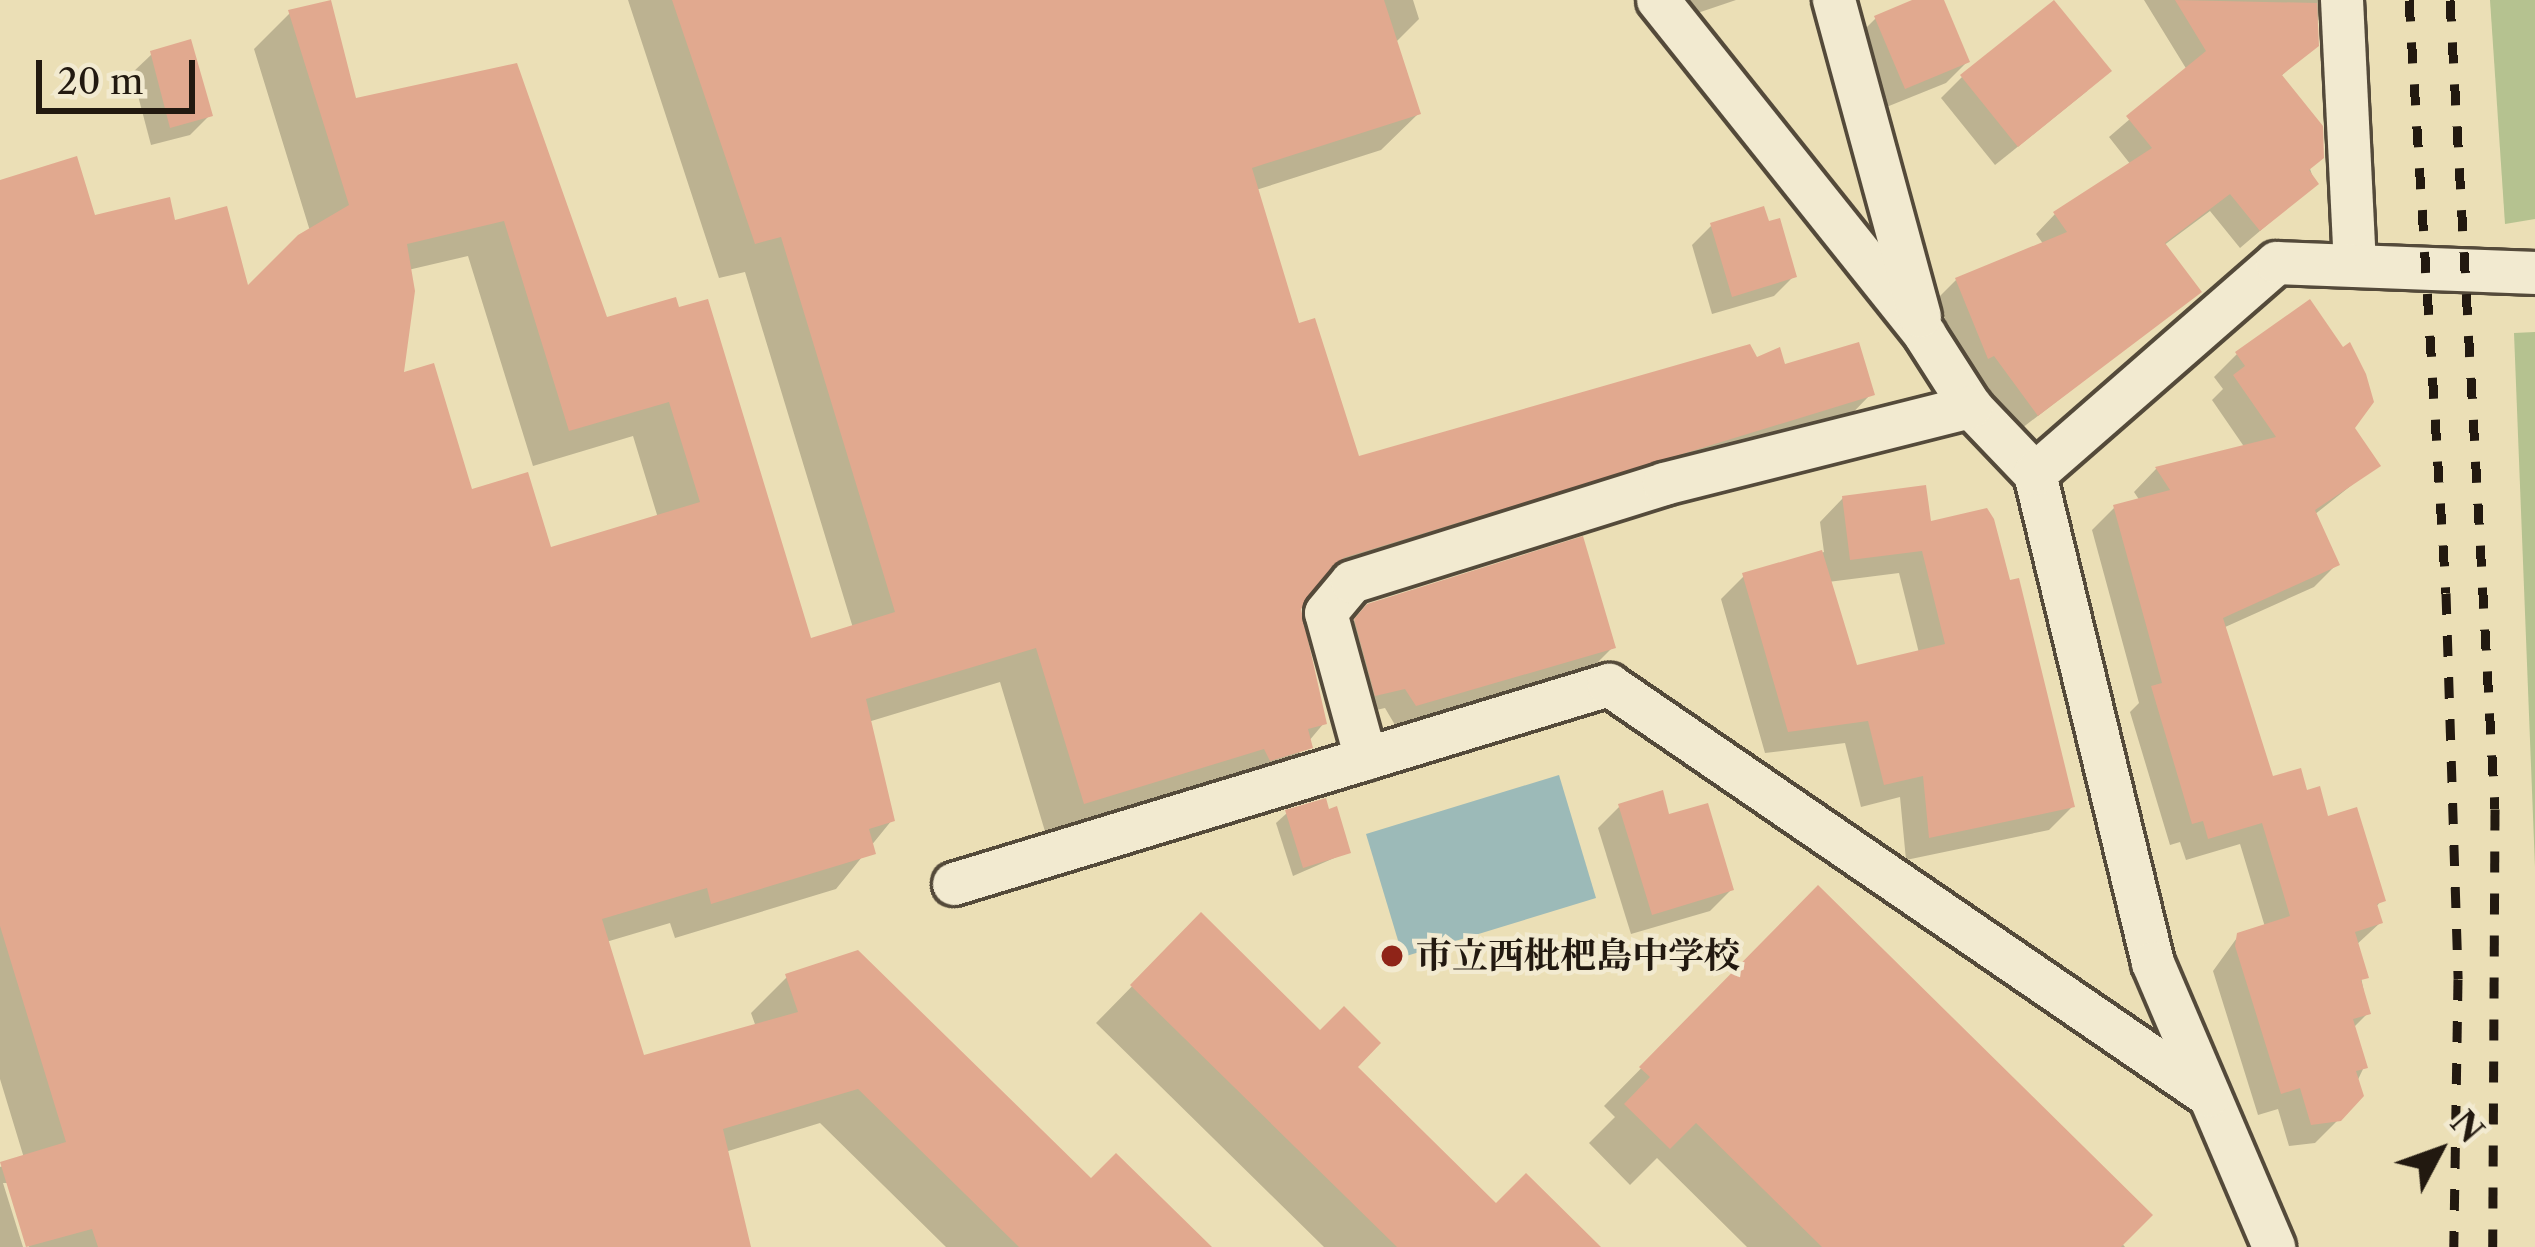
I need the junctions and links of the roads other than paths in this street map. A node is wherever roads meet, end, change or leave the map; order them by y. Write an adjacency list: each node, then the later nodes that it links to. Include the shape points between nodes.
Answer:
1 (1658, 0): 6 (street)
2 (1834, 0): 6 (street)
3 (2342, 0): 4 (street)
4 (2355, 266): 5 (street); 8 (street, via 2277,263)
5 (2535, 272)
6 (1925, 335): 7 (street)
7 (1971, 407): 8 (street); 9 (street, via 1664,484 1352,582 1326,613)
8 (2035, 474): 11 (street, via 2153,963)
9 (1366, 759): 10 (street); 11 (street, via 1609,686)
10 (954, 884)
11 (2210, 1097): 12 (street)
12 (2274, 1247)

